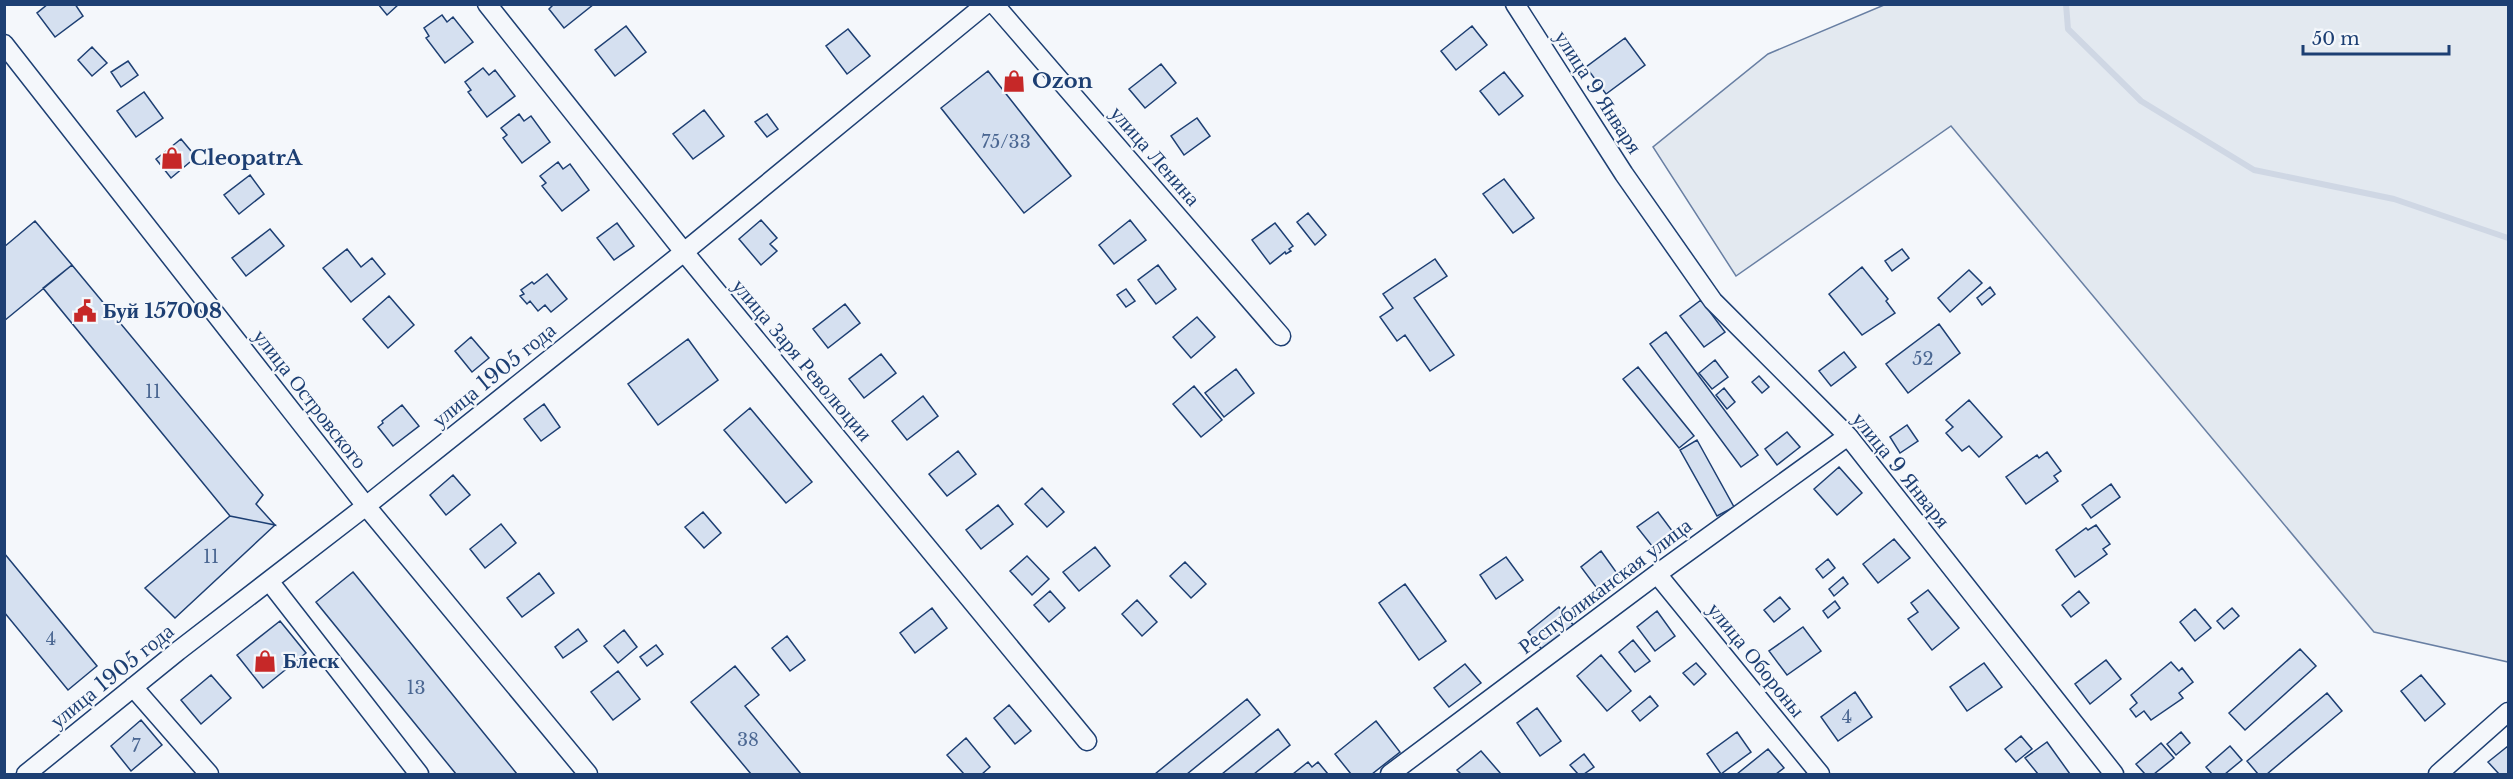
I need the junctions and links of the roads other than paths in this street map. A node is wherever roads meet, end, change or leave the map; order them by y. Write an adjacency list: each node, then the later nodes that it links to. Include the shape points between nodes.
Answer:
1 (487, 4): 6 (street, улица Заря Революции)
2 (986, 4): 6 (street, улица 1905 года)
3 (994, 4): 7 (street, улица Ленина)
4 (1515, 4): 8 (street, улица 9 Января, via 1624,174 1713,301)
5 (4, 44): 9 (street, улица Островского)
6 (684, 252): 9 (street, улица 1905 года); 14 (street, улица Заря Революции)
7 (1281, 336)
8 (1848, 436): 10 (street, Республиканская улица); 21 (street, улица 9 Января)
9 (366, 506): 11 (street, улица 1905 года); 19 (street, улица Островского)
10 (1657, 574): 15 (street, Республиканская улица); 20 (street, улица Обороны)
11 (269, 581): 12 (street, улица 1905 года); 18 (street)
12 (133, 687): 16 (street, улица 1905 года); 17 (street)
13 (2508, 712): 22 (street)
14 (1087, 741)
15 (1395, 773)
16 (26, 774)
17 (208, 774)
18 (419, 774)
19 (588, 774)
20 (1820, 774)
21 (2114, 774)
22 (2438, 774)

